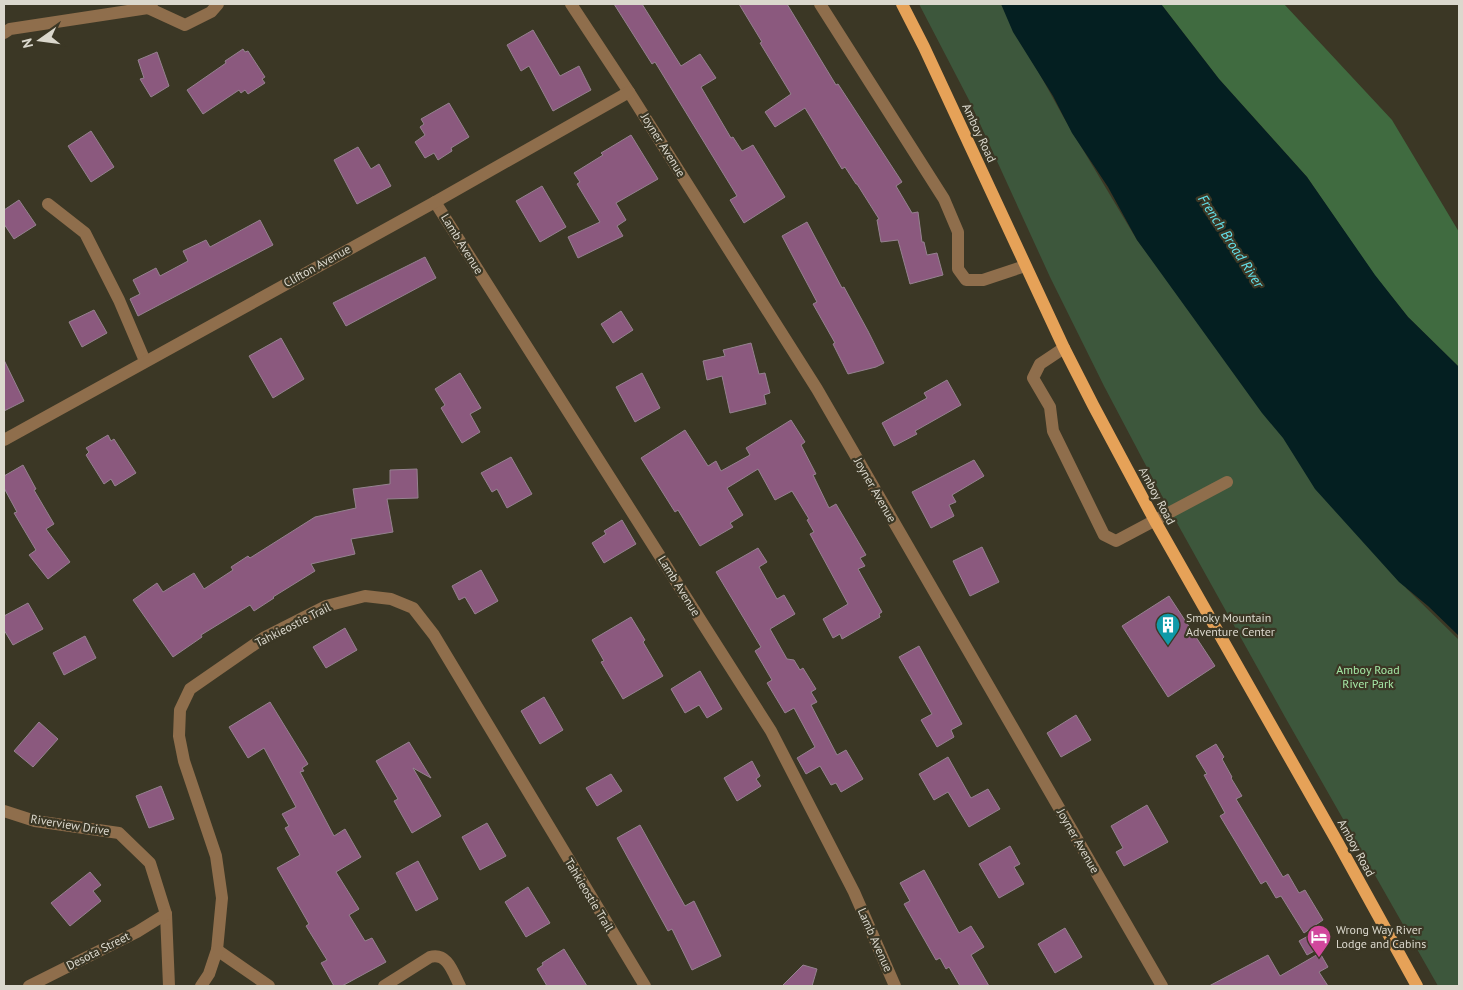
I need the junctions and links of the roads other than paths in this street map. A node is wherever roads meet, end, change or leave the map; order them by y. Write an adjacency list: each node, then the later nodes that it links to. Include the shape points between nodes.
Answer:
1 (218, 4): 5 (street, via 211,12 185,25)
2 (571, 4): 7 (street, Joyner Avenue)
3 (820, 4): 10 (street, via 944,199 958,232 958,268 966,280 983,280)
4 (902, 4): 10 (main road, Amboy Road)
5 (150, 6): 6 (street, via 10,29)
6 (4, 33)
7 (629, 92): 8 (street, Clifton Avenue); 27 (street, Joyner Avenue, via 817,389)
8 (435, 202): 12 (street, Clifton Avenue); 26 (street, Lamb Avenue, via 771,731 854,892)
9 (48, 204): 12 (street, via 85,233)
10 (1025, 266): 11 (main road, Amboy Road)
11 (1064, 348): 15 (main road, Amboy Road); 15 (street, via 1040,364 1033,378 1050,407 1053,431 1104,536 1116,541)
12 (145, 361): 13 (street, Clifton Avenue)
13 (4, 440)
14 (1227, 482): 15 (street)
15 (1155, 521): 28 (main road, Amboy Road)
16 (4, 811): 17 (street, Riverview Drive, via 35,821 118,833 150,863)
17 (166, 914): 19 (street, Desota Street); 20 (street, Riverview Drive)
18 (217, 950): 21 (street, Tahkieostie Trail); 22 (street); 25 (street, Tahkieostie Trail, via 222,898 216,856 184,761 179,736 180,710 190,689 265,637 326,606 365,596 390,599 413,608 434,635)
19 (29, 986)
20 (169, 986)
21 (201, 986)
22 (269, 986)
23 (384, 986): 24 (street, via 437,955 444,959)
24 (460, 986)
25 (644, 986)
26 (895, 986)
27 (1162, 986)
28 (1417, 986)

